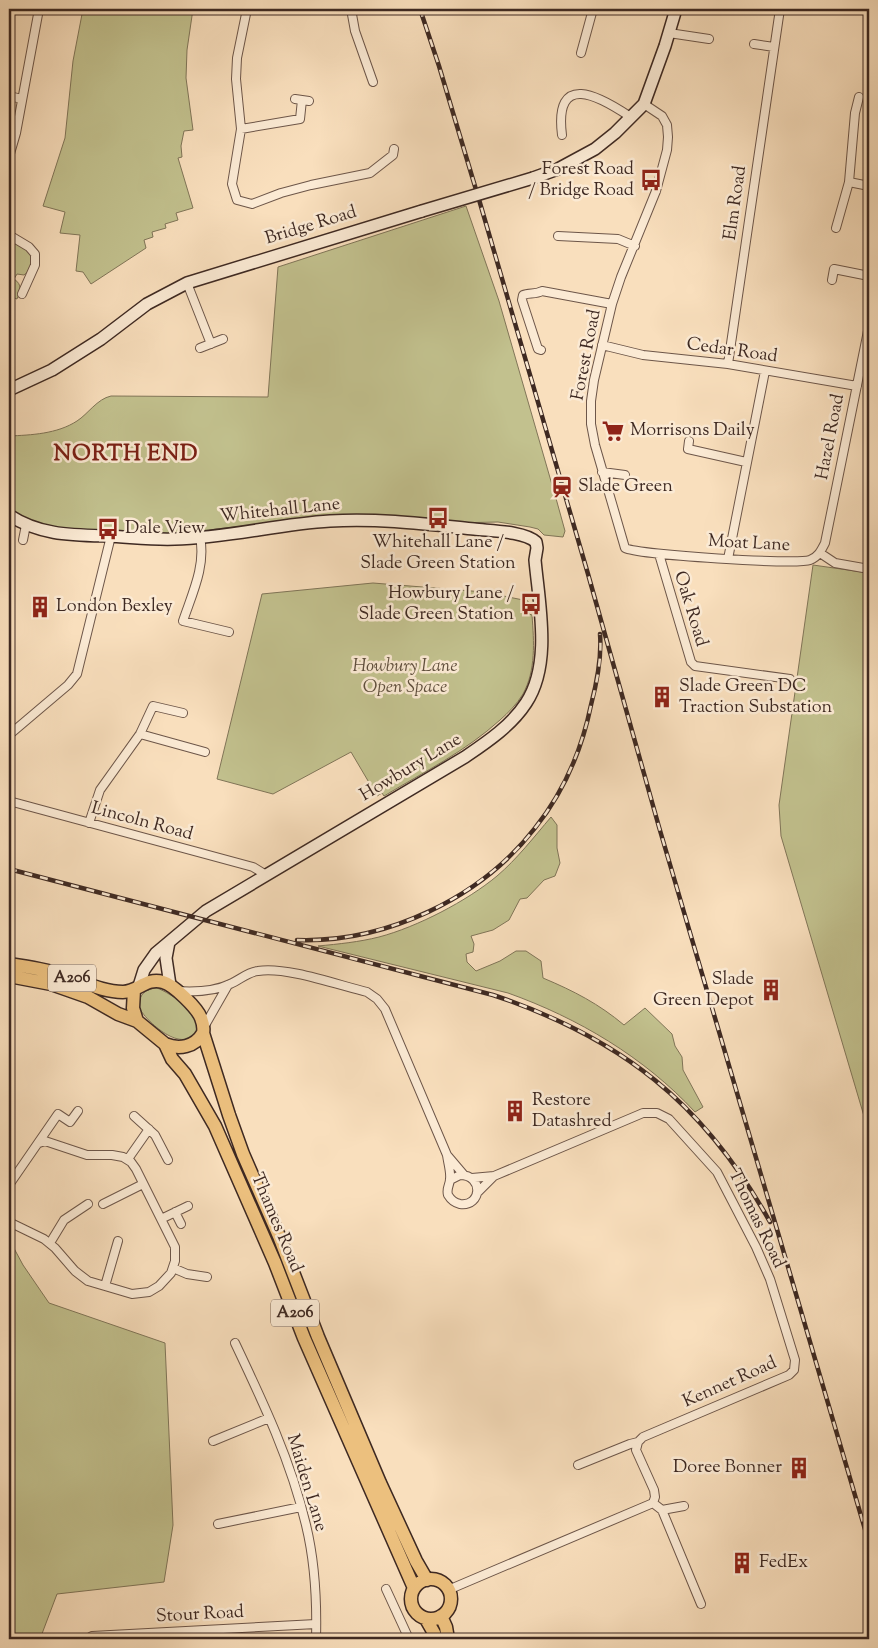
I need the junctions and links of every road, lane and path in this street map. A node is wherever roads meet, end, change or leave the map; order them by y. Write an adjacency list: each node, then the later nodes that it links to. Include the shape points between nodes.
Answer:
1 (39, 9): 15 (street)
2 (247, 9): 19 (street, via 237,58)
3 (351, 9): 12 (street)
4 (592, 9): 11 (street)
5 (676, 9): 7 (street)
6 (780, 9): 10 (street, Elm Road)
7 (669, 33): 8 (street); 17 (street)
8 (709, 39)
9 (754, 44): 10 (street)
10 (774, 47): 40 (street, Elm Road)
11 (581, 53)
12 (373, 82)
13 (9, 96): 15 (street)
14 (859, 97): 23 (street)
15 (22, 99): 22 (street)
16 (302, 100): 19 (street, via 300,119)
17 (644, 104): 18 (street, Bridge Road); 28 (street, Forest Road, via 662,116 668,137 656,191)
18 (630, 116): 20 (street, via 605,100 577,94 564,102 560,120); 31 (street, Bridge Road, bridge, via 595,149 558,169)
19 (241, 129): 21 (street, via 232,184 237,200 252,204 311,185 370,173 393,155)
20 (562, 134)
21 (394, 149)
22 (9, 157)
23 (849, 182): 24 (street); 25 (street)
24 (869, 186)
25 (836, 228)
26 (9, 235): 32 (street, via 30,247 35,254 35,264)
27 (558, 236): 28 (street, via 618,239)
28 (634, 246): 33 (street, Forest Road)
29 (869, 276): 30 (street, via 834,269)
30 (832, 280)
31 (187, 283): 36 (street); 43 (street, Bridge Road, via 147,304 52,370)
32 (22, 294)
33 (612, 304): 37 (street, Forest Road); 39 (street, via 542,291 523,295 538,349)
34 (869, 326): 42 (street, Hazel Road)
35 (223, 339): 36 (street)
36 (211, 344): 38 (street)
37 (602, 346): 40 (street, Cedar Road); 46 (street, Forest Road, via 591,401 591,424)
38 (200, 348)
39 (541, 350)
40 (728, 364): 41 (street, Cedar Road)
41 (765, 371): 42 (street, Cedar Road); 45 (street)
42 (857, 386): 55 (street, Hazel Road, via 825,543)
43 (9, 390)
44 (690, 440): 45 (street, via 687,453)
45 (746, 462): 57 (street)
46 (602, 472): 47 (street); 54 (street, Forest Road)
47 (625, 475)
48 (9, 515): 49 (street, Whitehall Lane)
49 (26, 525): 50 (street, Whitehall Lane, via 70,535); 52 (street)
50 (110, 536): 51 (street, Whitehall Lane); 63 (street, via 77,674)
51 (200, 537): 53 (street, Whitehall Lane, via 276,526 393,520 527,536); 59 (street, via 202,563 183,621)
52 (22, 540)
53 (536, 542): 67 (street, Howbury Lane, via 542,645 535,687 525,705 493,738 465,757)
54 (624, 545): 56 (street, Moat Lane, via 632,551)
55 (820, 553): 57 (street, Moat Lane, via 806,561); 58 (street, via 835,563)
56 (659, 554): 57 (street, Moat Lane); 60 (street, Oak Road, via 691,662 695,666)
57 (728, 559)
58 (869, 569)
59 (229, 632)
60 (790, 678)
61 (183, 713): 62 (street, via 153,706)
62 (140, 734): 64 (street); 66 (street, via 100,790)
63 (9, 735)
64 (205, 752)
65 (9, 801): 66 (street, Lincoln Road)
66 (89, 823): 67 (street, Lincoln Road, via 253,867)
67 (266, 875): 68 (street, Howbury Lane, via 206,911)
68 (169, 942): 72 (street, Howbury Lane, via 144,970); 73 (street, via 166,962)
69 (9, 964): 72 (main road, A206, via 47,970 104,989 126,992)
70 (9, 976): 74 (main road, Thames Road / A206, via 69,990)
71 (228, 985): 73 (street, Thomas Road, via 196,992); 75 (street, Thomas Road); 81 (street, Thomas Road, via 257,970 276,970 367,992 377,999 385,1009)
72 (137, 988): 73 (main road, via 154,982); 74 (main road, via 133,1008)
73 (173, 988): 75 (main road, Thames Road, via 200,1016)
74 (137, 1021): 76 (main road, Thames Road)
75 (203, 1031): 76 (main road, via 196,1042 184,1047); 114 (main road, Thames Road / A206, via 228,1115 318,1337 380,1483)
76 (165, 1044): 115 (main road, Thames Road / A206, via 215,1126)
77 (78, 1111): 80 (street, via 70,1122 58,1114)
78 (134, 1116): 79 (street)
79 (149, 1129): 82 (street); 83 (street)
80 (39, 1143): 82 (street, via 44,1141 74,1152 117,1155); 89 (street)
81 (446, 1155): 84 (street, Thomas Road); 87 (street, Thomas Road)
82 (128, 1160): 88 (street)
83 (168, 1160)
84 (464, 1174): 86 (street, Thomas Road); 87 (street)
85 (494, 1176): 86 (street, Thomas Road); 90 (street, Thomas Road); 103 (street, Thomas Road, via 643,1113 657,1113 669,1119 717,1172 756,1248)
86 (472, 1178): 90 (street, via 477,1185)
87 (450, 1180): 90 (street, Thomas Road, via 448,1191 456,1203 468,1204)
88 (143, 1184): 92 (street); 95 (street)
89 (9, 1185)
90 (477, 1193)
91 (88, 1204): 99 (street, via 64,1220)
92 (103, 1204)
93 (188, 1206): 94 (street)
94 (175, 1212): 95 (street); 97 (street)
95 (161, 1219): 100 (street, via 175,1247)
96 (9, 1222): 99 (street)
97 (181, 1224)
98 (118, 1241): 102 (street)
99 (50, 1243): 102 (street, via 81,1277)
100 (173, 1268): 101 (street); 102 (street, via 164,1282 149,1292 132,1294)
101 (207, 1277)
102 (106, 1286)
103 (775, 1298): 107 (street, Kennet Road, via 795,1360 794,1370)
104 (235, 1343): 105 (street, Maiden Lane)
105 (269, 1418): 106 (street); 111 (street, Maiden Lane)
106 (213, 1441)
107 (638, 1442): 108 (street, Kennet Road); 109 (street, via 636,1450 654,1490)
108 (578, 1465)
109 (653, 1503): 112 (street); 117 (street)
110 (684, 1506): 112 (street)
111 (302, 1507): 113 (street); 121 (street, Maiden Lane, via 312,1560)
112 (662, 1510): 118 (street)
113 (218, 1524)
114 (427, 1580): 115 (main road); 117 (main road, via 441,1582)
115 (414, 1588): 120 (main road, Thames Road / A206, via 412,1607)
116 (386, 1589): 124 (street)
117 (448, 1590): 119 (main road, via 448,1610)
118 (701, 1604)
119 (441, 1616): 120 (main road); 126 (main road)
120 (426, 1619): 125 (main road, Thames Road / A206)
121 (316, 1624): 122 (street, Stour Road, via 101,1635); 123 (street, Maiden Lane)
122 (87, 1639)
123 (316, 1639)
124 (410, 1639)
125 (436, 1639)
126 (448, 1639)

